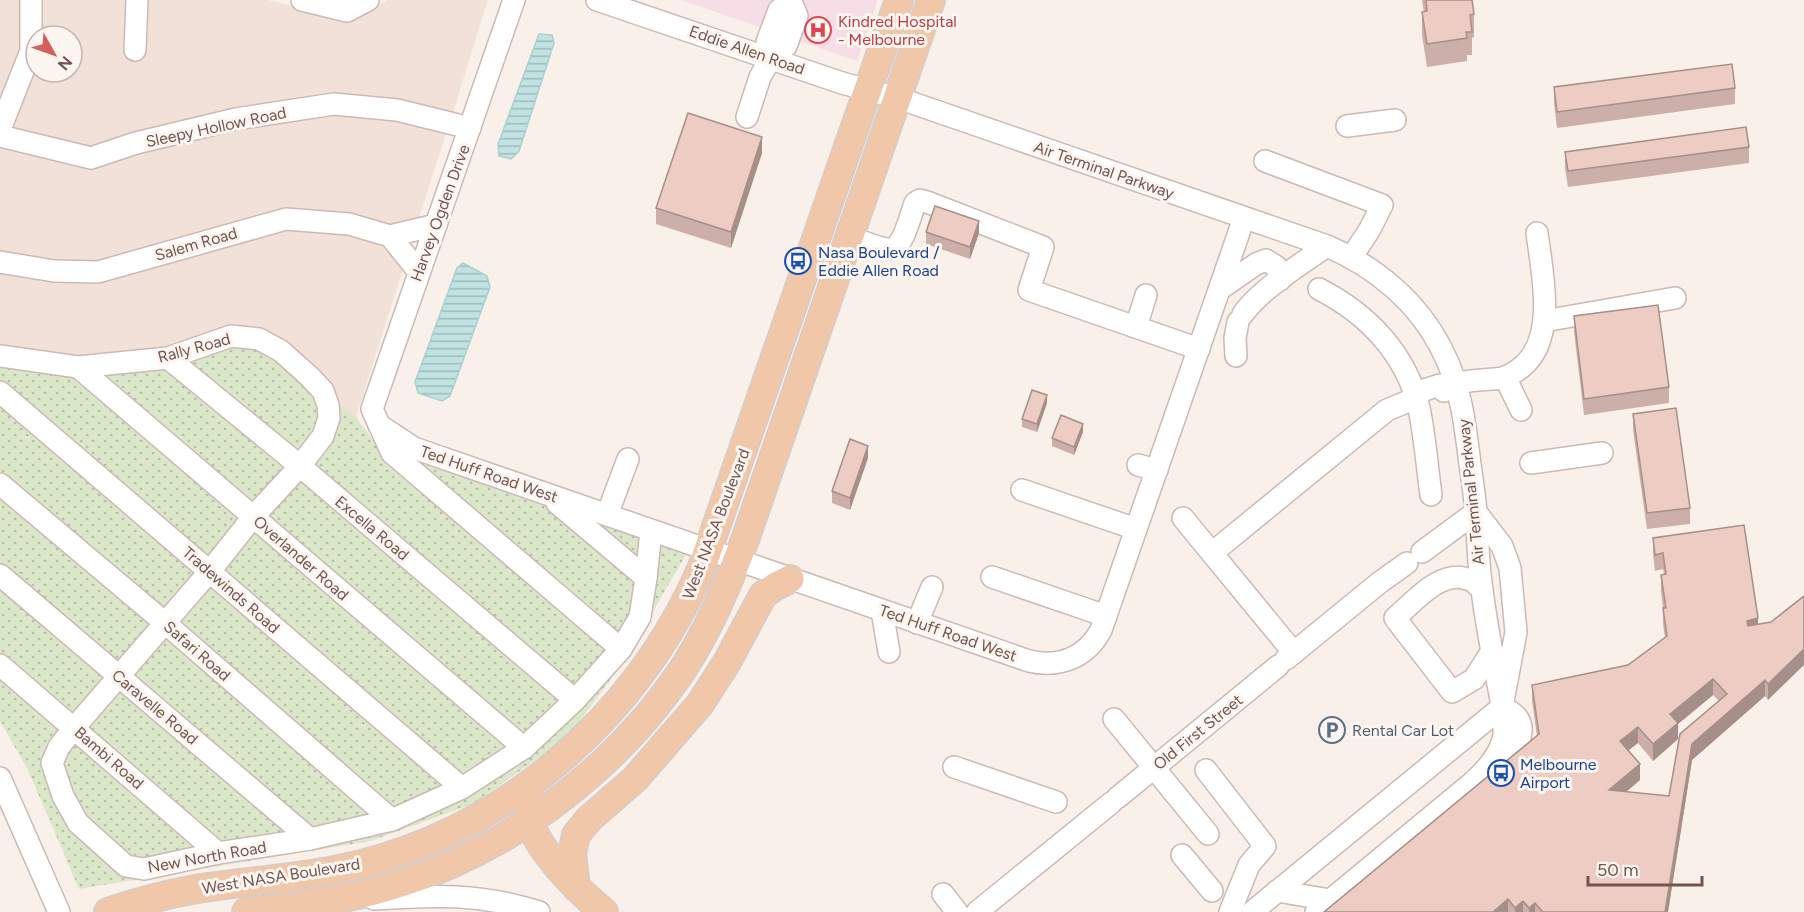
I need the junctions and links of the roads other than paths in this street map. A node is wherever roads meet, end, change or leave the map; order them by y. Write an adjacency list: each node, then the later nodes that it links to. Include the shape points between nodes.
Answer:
1 (31, 0): 18 (street, via 31,51)
2 (137, 0): 10 (street)
3 (302, 0): 4 (street, via 347,11)
4 (368, 0)
5 (514, 0): 17 (street, Harvey Ogden Drive)
6 (899, 0): 12 (main road, West NASA Boulevard)
7 (931, 0): 13 (main road, West NASA Boulevard)
8 (604, 1): 11 (street, Eddie Allen Road)
9 (792, 1): 11 (street, via 796,16 786,46)
10 (135, 50)
11 (771, 58): 12 (street, Eddie Allen Road); 14 (street, via 760,77)
12 (868, 91): 13 (street, Eddie Allen Road); 63 (main road, West NASA Boulevard)
13 (897, 98): 21 (street, Air Terminal Parkway); 25 (main road, West NASA Boulevard)
14 (747, 117)
15 (1395, 120): 16 (street)
16 (1347, 126)
17 (470, 128): 19 (street, Sleepy Hollow Road, via 397,110 334,104 236,119 91,158); 22 (street, Harvey Ogden Drive)
18 (0, 129)
19 (0, 136)
20 (1265, 160): 27 (street, via 1382,205)
21 (1244, 218): 26 (street, Air Terminal Parkway); 31 (street, Ted Huff Road West)
22 (436, 225): 24 (street, Salem Road); 29 (street, Harvey Ogden Drive)
23 (1538, 233): 35 (street)
24 (390, 236): 28 (street, Salem Road, via 349,224 286,219 98,272 54,271); 29 (street)
25 (849, 237): 36 (street, via 890,250 901,242 915,203 927,202 1043,247 1029,290); 65 (main road, West NASA Boulevard)
26 (1327, 246): 27 (street, Air Terminal Parkway); 30 (street)
27 (1351, 258): 43 (street, Air Terminal Parkway, via 1383,279 1414,308 1439,344)
28 (0, 261)
29 (419, 272): 47 (street, Harvey Ogden Drive, via 372,410)
30 (1280, 280): 31 (street, via 1277,267 1266,260); 39 (street, via 1240,318)
31 (1220, 289): 37 (street, Ted Huff Road West)
32 (1319, 289): 45 (street, via 1348,305 1374,328 1401,363)
33 (1146, 295): 36 (street)
34 (1675, 298): 35 (street)
35 (1544, 321): 42 (street, via 1534,355)
36 (1136, 327): 37 (street)
37 (1199, 349): 61 (street, Ted Huff Road West, via 1148,467)
38 (0, 356): 41 (street, Rally Road)
39 (1236, 356)
40 (168, 358): 41 (street, Rally Road); 48 (street, Rally Road, via 231,336 259,339 281,351 323,391 329,418); 52 (street, Excella Road)
41 (78, 368): 59 (street, Overlander Road)
42 (1505, 377): 43 (street); 46 (street)
43 (1451, 386): 45 (street, via 1442,394); 57 (street, Air Terminal Parkway, via 1464,417)
44 (0, 392): 66 (street, Tradewinds Road)
45 (1418, 397): 56 (street); 64 (street, via 1387,410)
46 (1521, 410)
47 (379, 425): 55 (street, Ted Huff Road West, via 414,448); 77 (street, via 392,453)
48 (323, 436): 52 (street, New North Road)
49 (1602, 453): 51 (street)
50 (628, 459): 58 (street)
51 (1531, 463)
52 (300, 466): 59 (street, New North Road); 83 (street, Excella Road)
53 (0, 484): 75 (street, Safari Road)
54 (1022, 490): 61 (street)
55 (545, 493): 58 (street, Ted Huff Road West); 69 (street)
56 (1431, 495)
57 (1476, 512): 72 (street, Air Terminal Parkway); 80 (street, Old First Street, via 1379,583); 84 (street, via 1502,546 1510,567 1516,632)
58 (607, 515): 62 (street, Ted Huff Road West)
59 (253, 517): 66 (street, New North Road); 88 (street, Overlander Road)
60 (1183, 518): 64 (street)
61 (1136, 529): 74 (street, Ted Huff Road West)
62 (651, 531): 63 (street, Ted Huff Road West); 69 (street, New North Road)
63 (708, 551): 65 (street, Ted Huff Road West); 87 (main road, West NASA Boulevard, via 663,644)
64 (1212, 553): 80 (street)
65 (737, 561): 70 (street, Ted Huff Road West); 96 (main road, West NASA Boulevard, via 698,644 660,699 600,764)
66 (210, 571): 75 (street, New North Road); 93 (street, Tradewinds Road)
67 (0, 575): 82 (street, Caravelle Road)
68 (992, 577): 74 (street)
69 (646, 578): 77 (street, New North Road, via 640,617)
70 (790, 579): 73 (street, Ted Huff Road West); 101 (main road, via 763,596 713,684 670,741 635,779 582,826 573,845)
71 (932, 587): 76 (street)
72 (1481, 589): 78 (street, Air Terminal Parkway); 78 (street, via 1471,580 1443,579 1395,618 1452,692 1474,679)
73 (882, 611): 76 (street, Ted Huff Road West); 79 (street)
74 (1106, 616): 76 (street, Ted Huff Road West, via 1098,637 1088,649 1055,663 1029,661)
75 (164, 622): 82 (street, New North Road); 95 (street, Safari Road)
76 (917, 623)
77 (621, 649): 83 (street, New North Road)
78 (1492, 651): 84 (street, Air Terminal Parkway)
79 (889, 652)
80 (1286, 659): 90 (street, Old First Street)
81 (0, 665): 86 (street, Bambi Road)
82 (119, 677): 86 (street, New North Road); 98 (street, Caravelle Road)
83 (575, 700): 88 (street, New North Road)
84 (1502, 707): 103 (street); 106 (street, Air Terminal Parkway, via 1502,742 1488,767)
85 (1114, 719): 90 (street)
86 (74, 728): 99 (street, Bambi Road); 99 (street, New North Road, via 52,763 78,824 112,855 126,866 144,869)
87 (586, 737): 96 (main road, via 534,798); 108 (main road, West NASA Boulevard, via 514,794 453,830 409,849 337,870 190,891)
88 (524, 748): 93 (street, New North Road)
89 (954, 767): 94 (street)
90 (1154, 767): 97 (street); 113 (street, Old First Street)
91 (1206, 770): 114 (street, via 1265,846 1249,865)
92 (0, 778): 107 (street)
93 (462, 788): 95 (street, New North Road)
94 (1056, 802)
95 (392, 820): 98 (street, New North Road)
96 (529, 820): 101 (main road, via 550,856); 105 (main road, West NASA Boulevard, via 447,866 399,884)
97 (1208, 834)
98 (310, 839): 99 (street, New North Road)
99 (218, 853)
100 (1182, 855): 102 (street)
101 (576, 887): 111 (main road)
102 (1212, 891)
103 (1277, 891): 106 (street); 115 (street)
104 (943, 894): 112 (street)
105 (331, 901): 109 (main road, West NASA Boulevard); 110 (street, via 460,896 496,900)
106 (1323, 906)
107 (59, 912)
108 (108, 912)
109 (246, 912)
110 (539, 912)
111 (604, 912)
112 (957, 912)
113 (977, 912)
114 (1230, 912)
115 (1252, 912)

